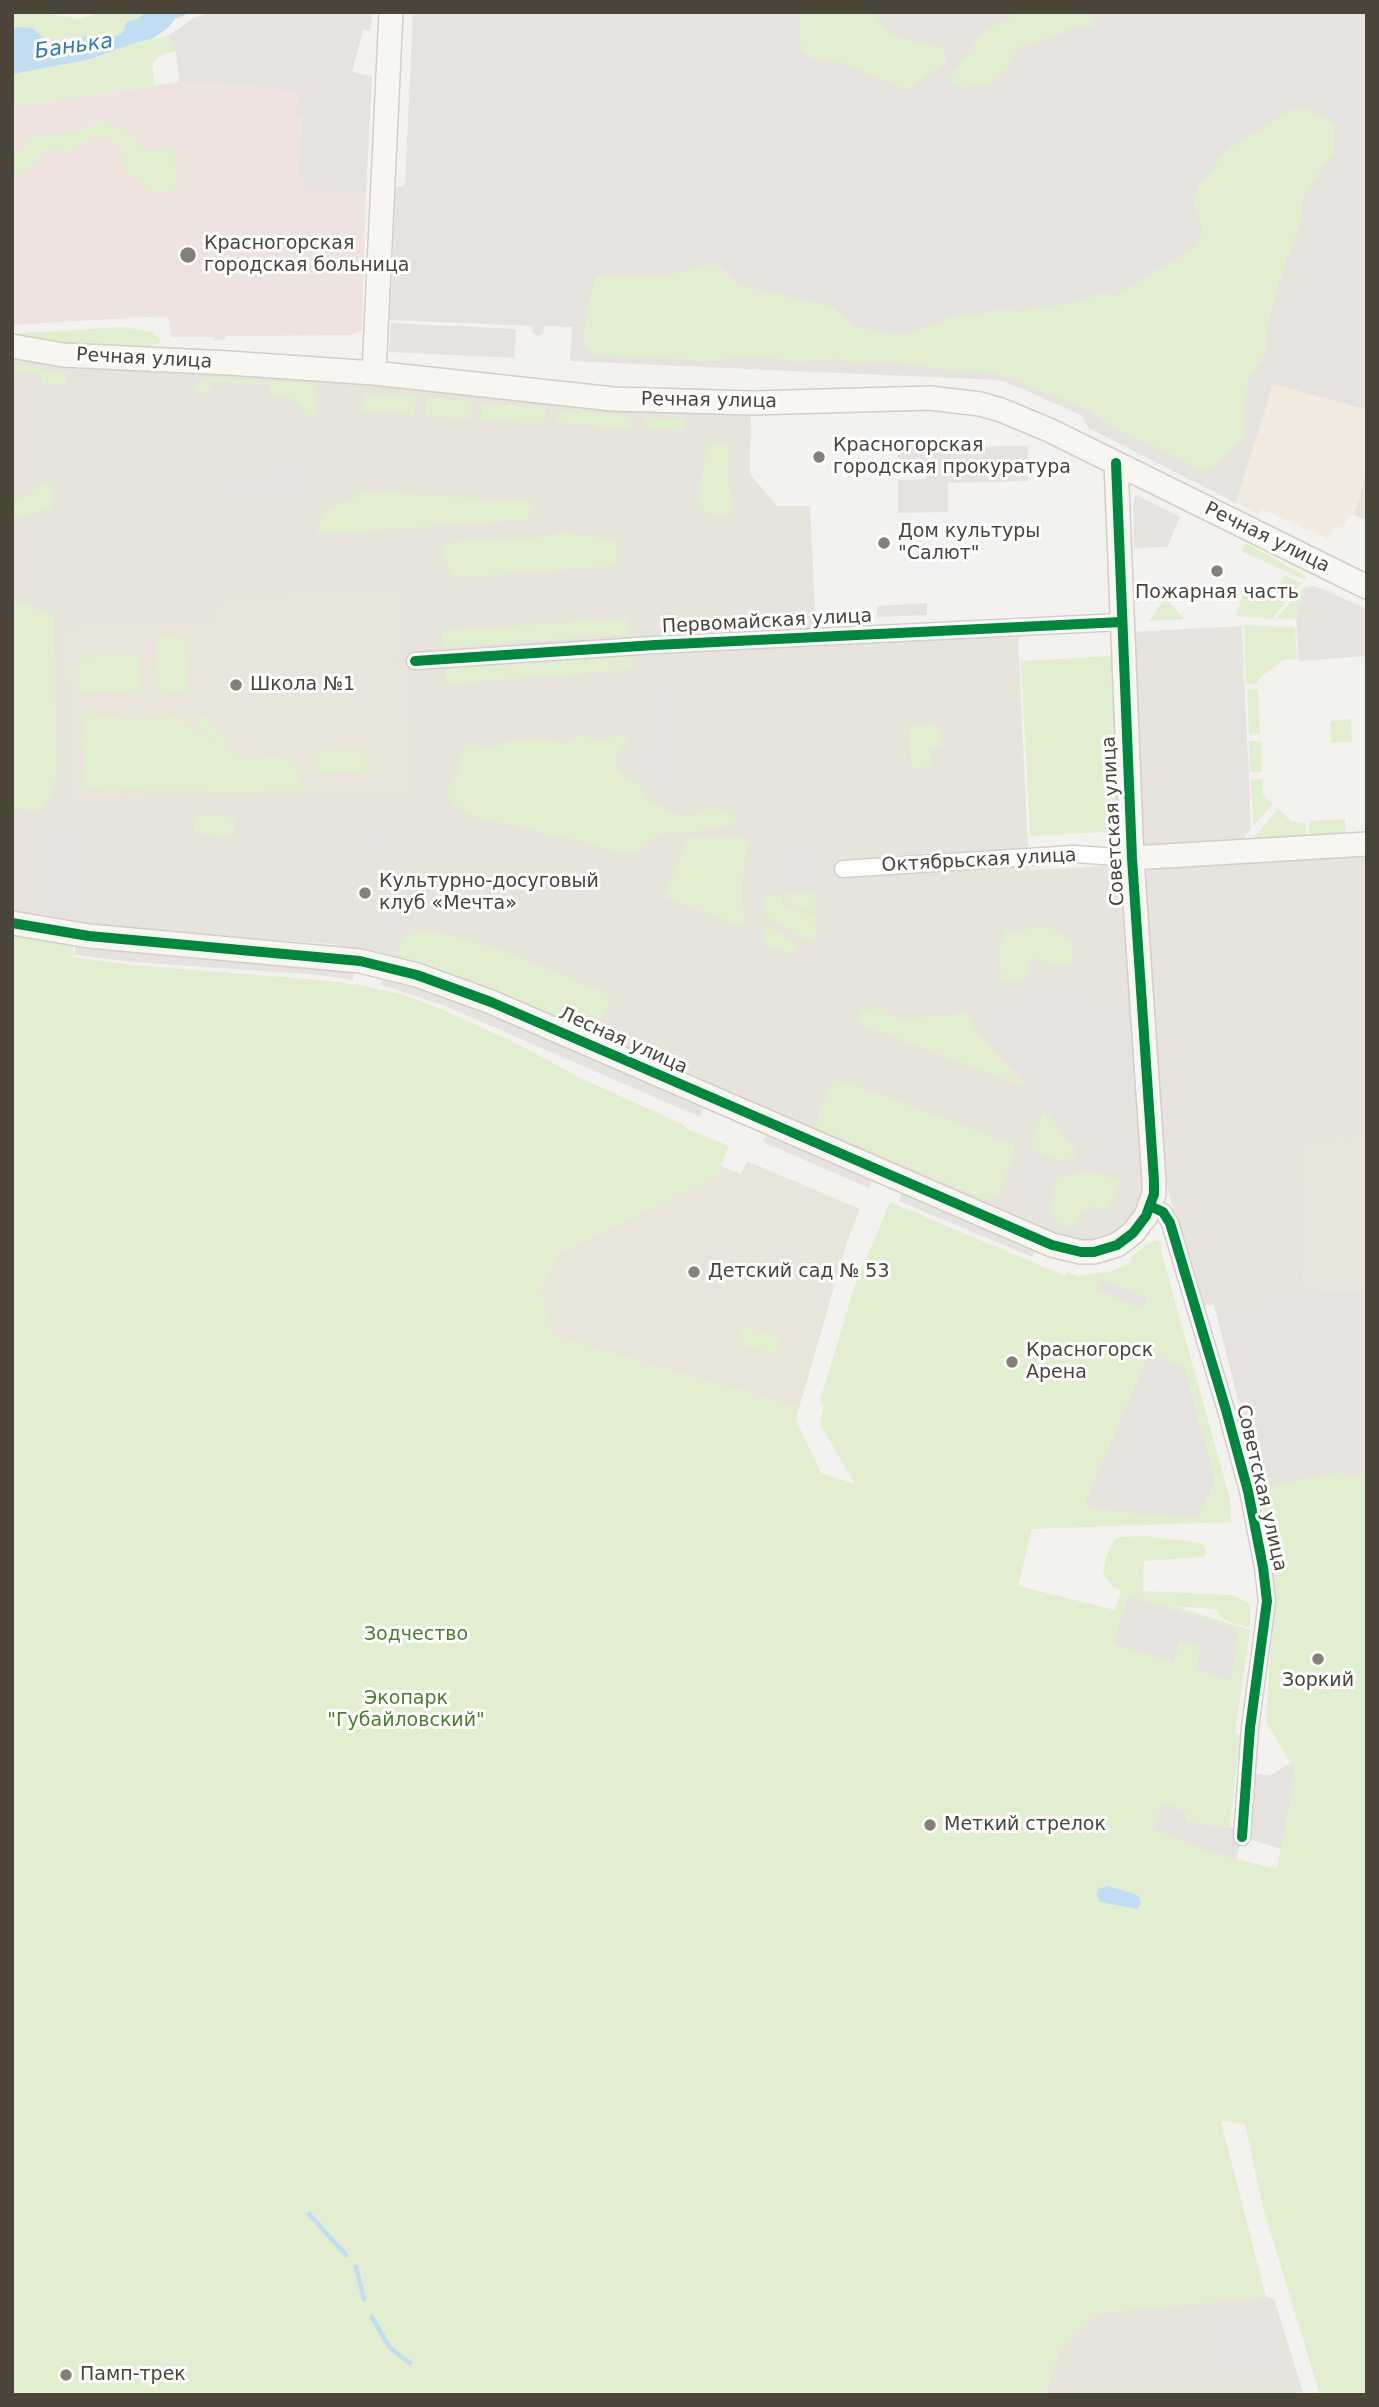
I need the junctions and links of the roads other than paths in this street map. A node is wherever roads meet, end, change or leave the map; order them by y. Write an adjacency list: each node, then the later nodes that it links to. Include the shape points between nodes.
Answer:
1 (391, 12): 3 (street)
2 (12, 346): 3 (street, Речная улица, via 63,355)
3 (374, 373): 4 (street, Речная улица, via 626,400 958,400 1001,410)
4 (1116, 463): 5 (street, Речная улица); 6 (street, Советская улица)
5 (1367, 587)
6 (1121, 622): 7 (street, Первомайская улица); 9 (street, Советская улица)
7 (415, 661)
8 (1367, 844): 9 (street, Октябрьская улица)
9 (1132, 858): 10 (street, Октябрьская улица, via 1074,855); 12 (street, Советская улица)
10 (843, 869)
11 (12, 923): 13 (street, Лесная улица, via 89,936 360,961 417,975 491,1002 1069,1250 1094,1252 1117,1245 1133,1233)
12 (1154, 1176): 13 (street, Лесная улица)
13 (1150, 1206): 14 (street, Советская улица, via 1163,1212 1170,1223 1230,1423 1263,1567 1267,1601 1250,1728)
14 (1242, 1837)

